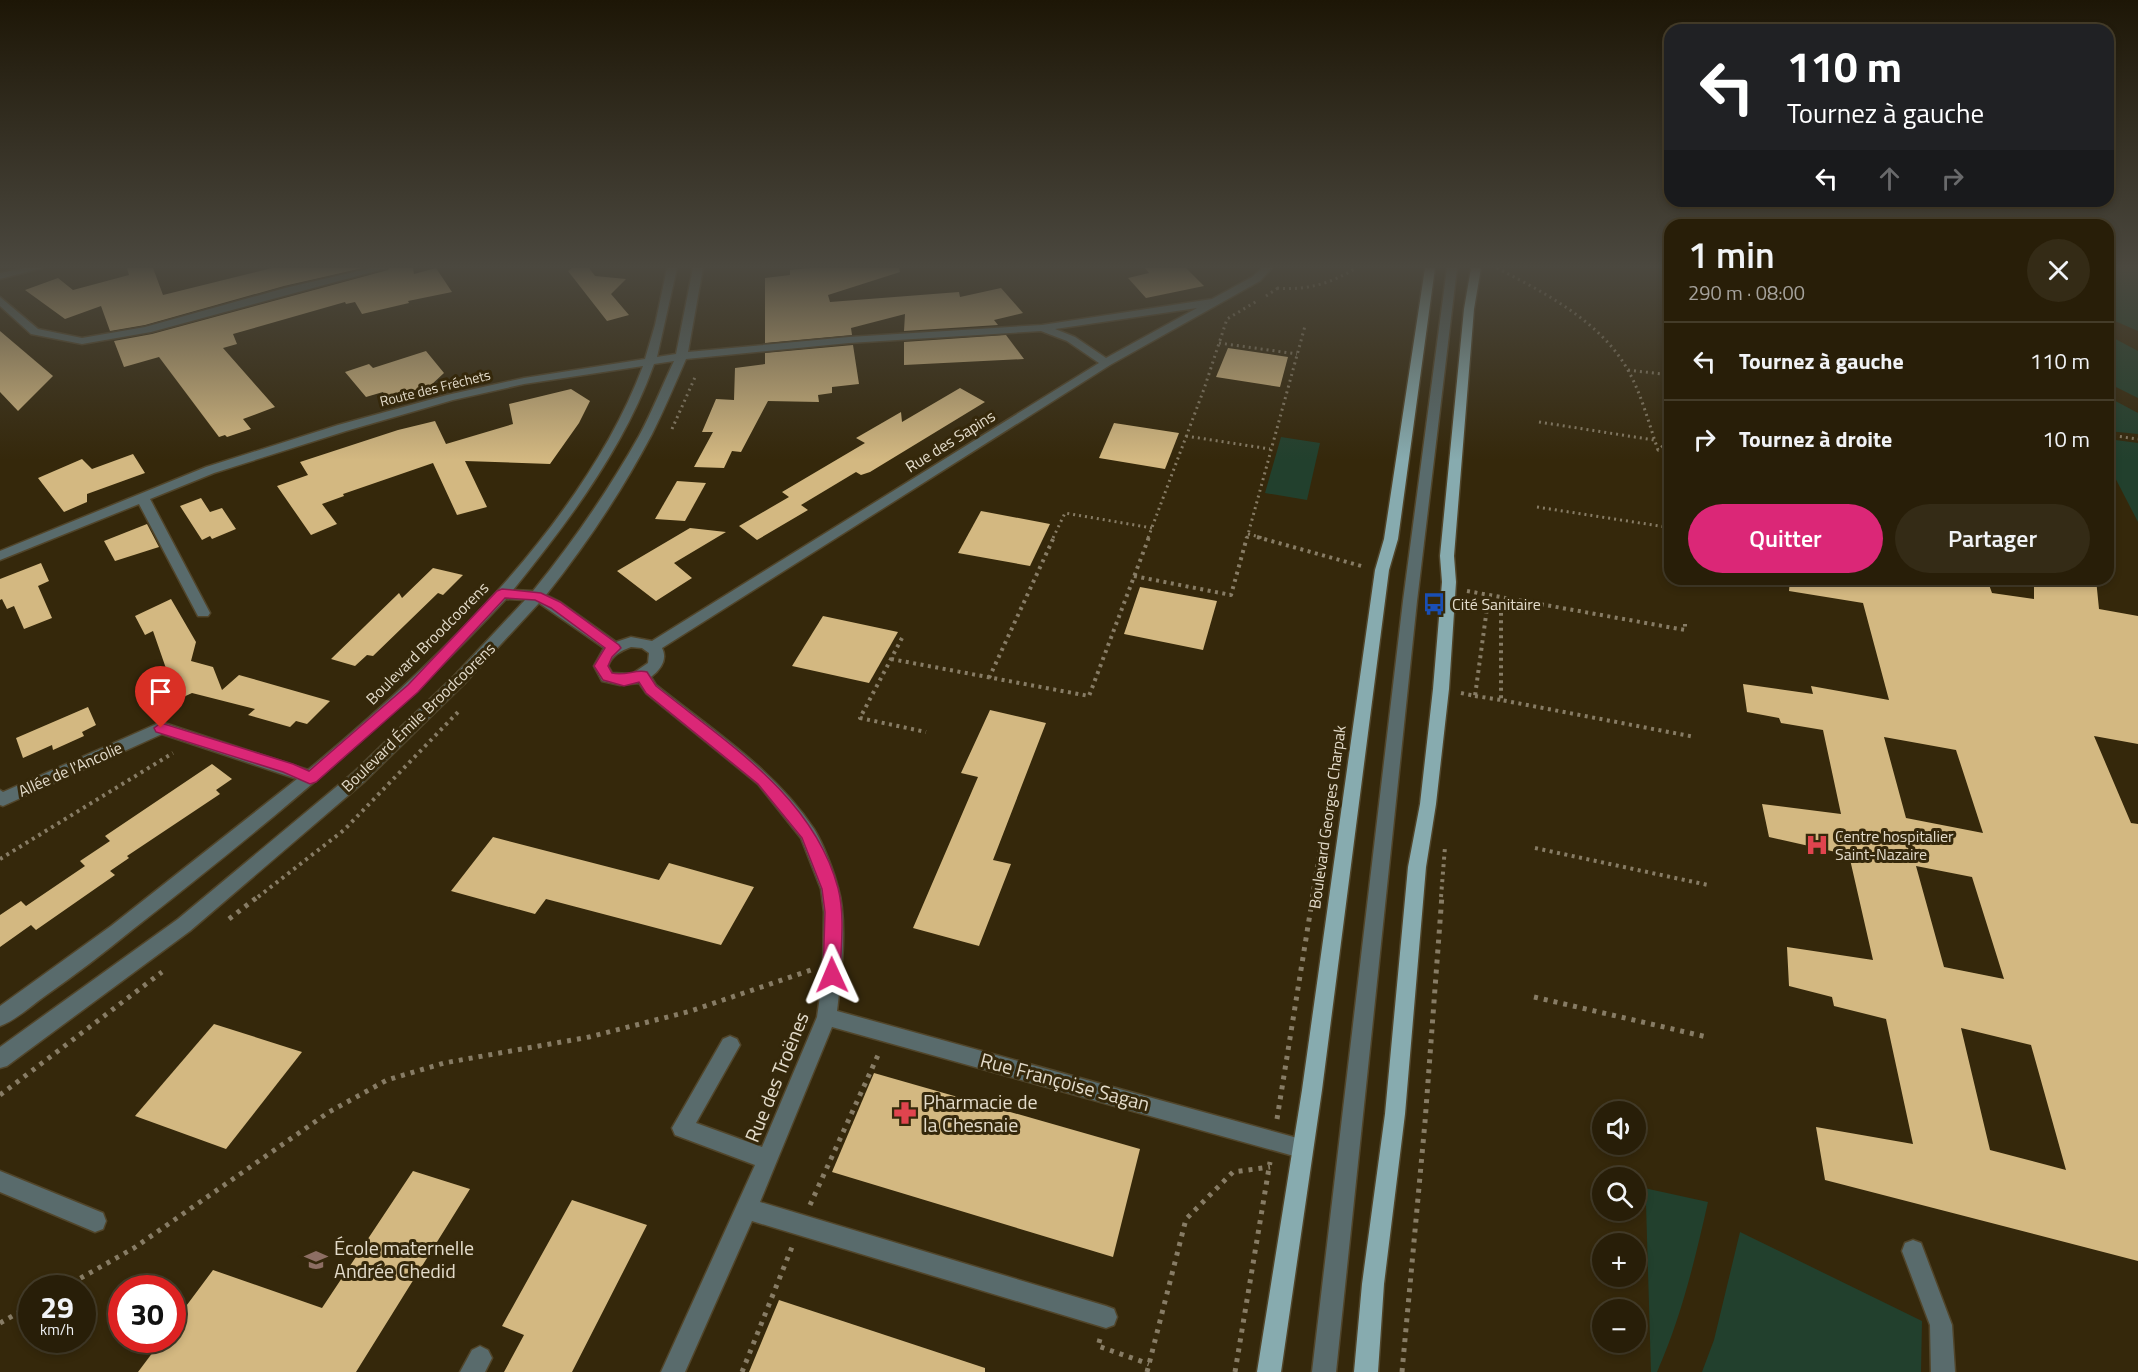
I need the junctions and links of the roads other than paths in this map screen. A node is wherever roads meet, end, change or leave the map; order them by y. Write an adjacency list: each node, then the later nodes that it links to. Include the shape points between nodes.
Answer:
1 (35, 332): 2 (street, via 82,341)
2 (139, 332)
3 (658, 332): 12 (street, Boulevard Broodcoorens)
4 (686, 332): 11 (street, Boulevard Émile Broodcoorens)
5 (977, 332): 11 (street, Route des Fréchets, via 705,352)
6 (1053, 332): 13 (street, Route des Fréchets, via 1071,339)
7 (1162, 332): 13 (street, Rue des Sapins)
8 (1421, 332): 28 (main road, Boulevard Georges Charpak, via 1391,539 1382,570 1314,1078)
9 (1444, 332): 37 (street)
10 (1467, 332): 38 (main road, via 1447,556 1449,582 1441,689 1418,867)
11 (681, 358): 12 (street, Route des Fréchets); 17 (street, Boulevard Émile Broodcoorens, via 646,434 607,501)
12 (649, 362): 14 (street, Route des Fréchets, via 451,397 210,470); 16 (street, Boulevard Broodcoorens, via 627,414 583,491)
13 (1106, 363): 19 (street, Rue des Sapins)
14 (143, 498): 15 (street, Route des Fréchets); 18 (street)
15 (0, 556)
16 (502, 594): 17 (street); 22 (street, Boulevard Broodcoorens, via 413,688)
17 (537, 596): 20 (street); 27 (street, Boulevard Émile Broodcoorens, via 459,680 359,777 184,925)
18 (203, 613)
19 (653, 647): 20 (street, via 640,642); 21 (street, via 657,652 655,665)
20 (614, 648): 21 (street, via 601,666 608,677 624,681)
21 (642, 676): 25 (street, Rue des Troënes, via 651,689 764,780 808,834 830,889 833,912)
22 (310, 778): 23 (street, Allée de l'Ancolie, via 161,728 3,799); 24 (street, Boulevard Broodcoorens, via 96,949)
23 (0, 797)
24 (0, 1017)
25 (827, 1017): 28 (street, Rue Françoise Sagan); 29 (street, Rue des Troënes)
26 (730, 1045): 29 (street, via 682,1128)
27 (0, 1059)
28 (1301, 1148): 36 (main road, Boulevard Georges Charpak)
29 (768, 1159): 31 (street, Rue des Troënes)
30 (0, 1181): 32 (street)
31 (747, 1209): 34 (street); 35 (street, Rue des Troënes)
32 (95, 1221)
33 (1913, 1251): 39 (street, via 1941,1325)
34 (1106, 1317)
35 (673, 1372)
36 (1269, 1372)
37 (1324, 1372)
38 (1366, 1372)
39 (1943, 1372)

